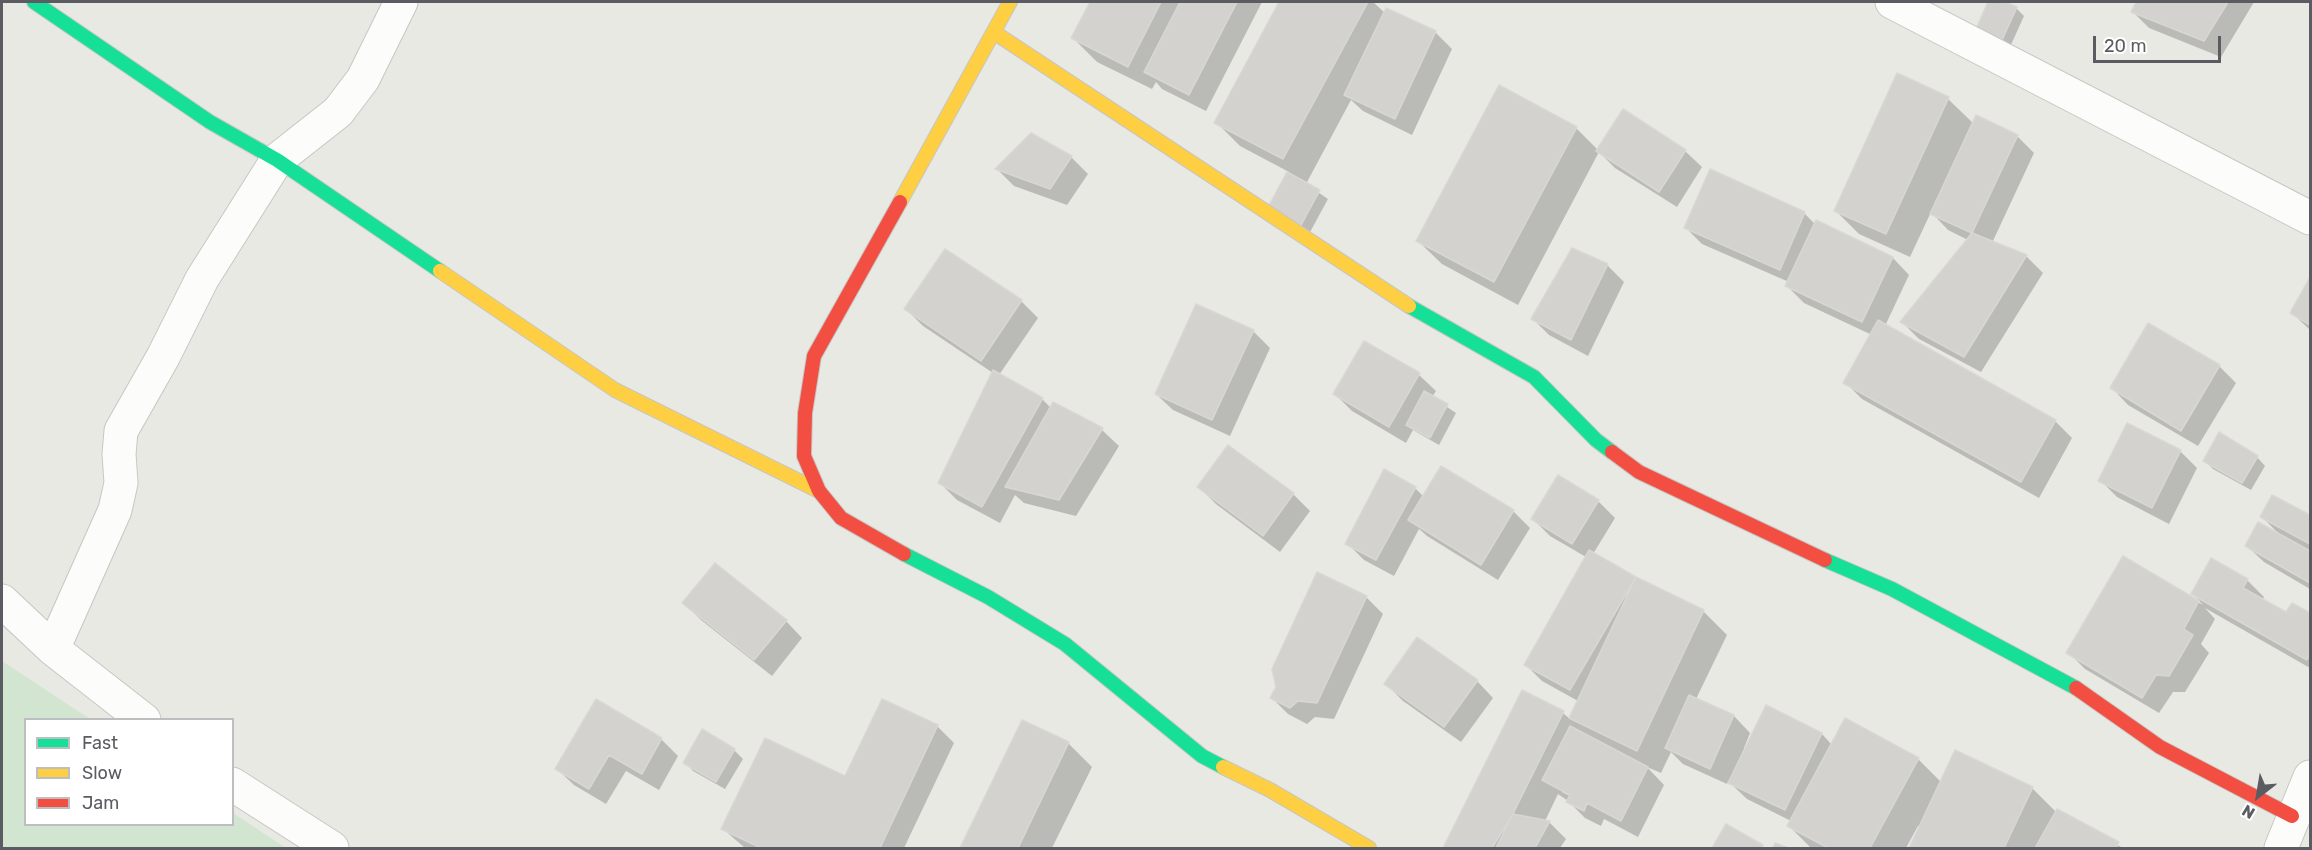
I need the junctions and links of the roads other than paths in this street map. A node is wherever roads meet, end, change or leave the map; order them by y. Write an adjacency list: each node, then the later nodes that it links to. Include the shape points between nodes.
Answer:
1 (34, 2): 6 (street, via 210,122)
2 (401, 2): 6 (street, via 363,79 338,112)
3 (1010, 2): 5 (street)
4 (1892, 2): 7 (street)
5 (994, 33): 8 (street, via 814,356 805,413 804,456); 14 (street, via 1433,322 1534,377 1596,440 1640,472 1964,626 2066,681 2160,747)
6 (277, 160): 8 (street, via 615,390); 10 (street, via 202,279 121,431 121,483 115,510)
7 (2310, 218)
8 (819, 491): 16 (street, via 842,518 988,597 1065,644 1202,756 1270,790)
9 (2, 601): 10 (street)
10 (53, 649): 11 (street)
11 (141, 718)
12 (2310, 777): 14 (street)
13 (234, 785): 15 (street)
14 (2292, 816): 17 (street)
15 (332, 849)
16 (1369, 849)
17 (2281, 849)

